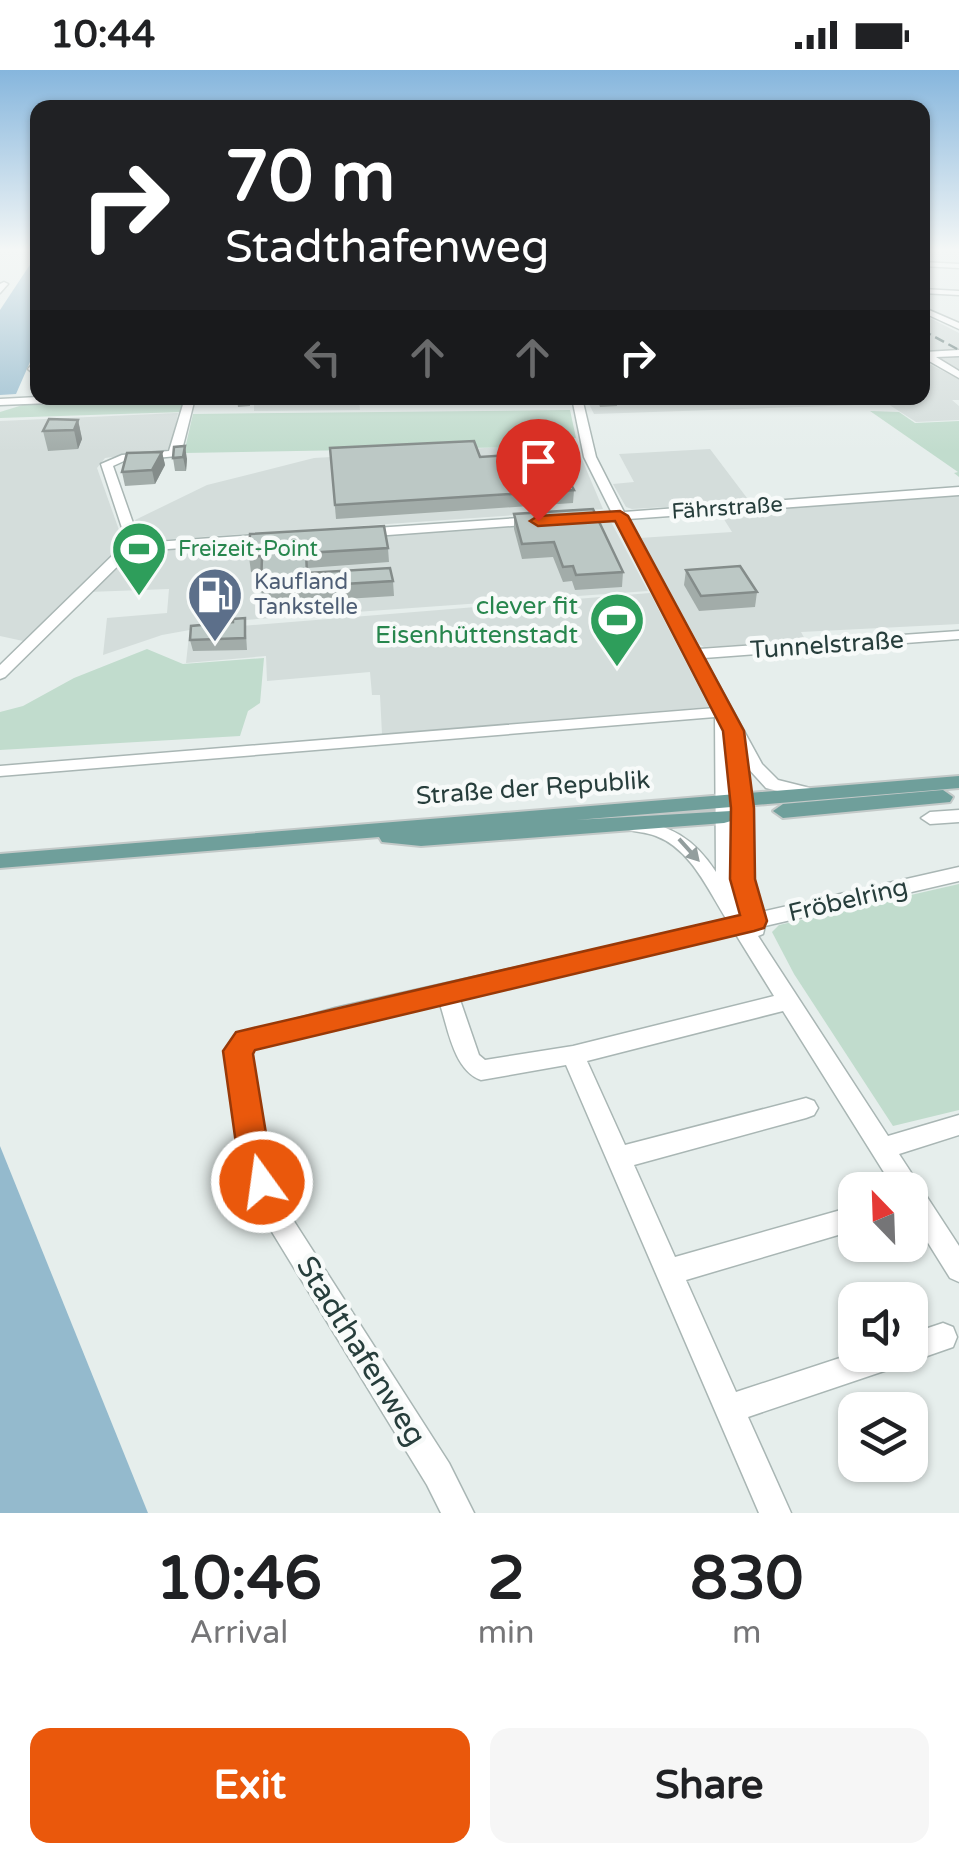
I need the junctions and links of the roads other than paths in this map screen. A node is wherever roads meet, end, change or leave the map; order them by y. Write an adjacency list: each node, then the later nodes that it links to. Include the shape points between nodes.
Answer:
1 (959, 354): 2 (street)
2 (930, 355)
3 (930, 358): 4 (street)
4 (959, 375)
5 (30, 401): 6 (street)
6 (4, 402)
7 (188, 405): 13 (street, via 173,454 108,464)
8 (579, 405): 10 (street, via 590,457)
9 (959, 492): 10 (street, Fährstraße)
10 (620, 516): 11 (street, Fährstraße); 16 (street)
11 (354, 534)
12 (279, 538): 13 (street)
13 (135, 547): 15 (street)
14 (959, 636): 16 (street, Tunnelstraße)
15 (21, 653): 17 (street); 18 (street)
16 (694, 654): 19 (street)
17 (0, 656)
18 (0, 674)
19 (722, 712): 20 (street); 21 (street); 25 (street)
20 (734, 731): 23 (street, via 763,777); 25 (street)
21 (0, 770)
22 (959, 782): 23 (main road, Straße der Republik)
23 (812, 794): 25 (main road, Straße der Republik)
24 (959, 795): 25 (main road, Straße der Republik)
25 (733, 808): 28 (main road, Straße der Republik); 29 (main road, Straße der Republik, via 404,826); 32 (street); 32 (street, via 723,882)
26 (959, 816): 27 (street)
27 (930, 818)
28 (626, 824): 29 (main road, Straße der Republik, via 421,839); 32 (street, one-way to 32, via 684,841)
29 (347, 835): 30 (main road, Straße der Republik)
30 (0, 861)
31 (959, 874): 32 (street, Fröbelring)
32 (740, 918): 33 (street, Stadthafenweg); 34 (street)
33 (447, 992): 35 (street, via 470,1060 481,1070); 49 (street, Stadthafenweg, via 246,1041 238,1051 254,1158 270,1206)
34 (789, 1001): 35 (street); 38 (street)
35 (574, 1055): 39 (street)
36 (806, 1108): 39 (street)
37 (959, 1125): 38 (street)
38 (882, 1148): 40 (street)
39 (619, 1158): 44 (street)
40 (898, 1172)
41 (928, 1220): 43 (street)
42 (838, 1223): 44 (street)
43 (959, 1269)
44 (669, 1272): 48 (street)
45 (943, 1337): 46 (street)
46 (928, 1342)
47 (839, 1372): 48 (street)
48 (729, 1409): 50 (street)
49 (458, 1513)
50 (776, 1513)

